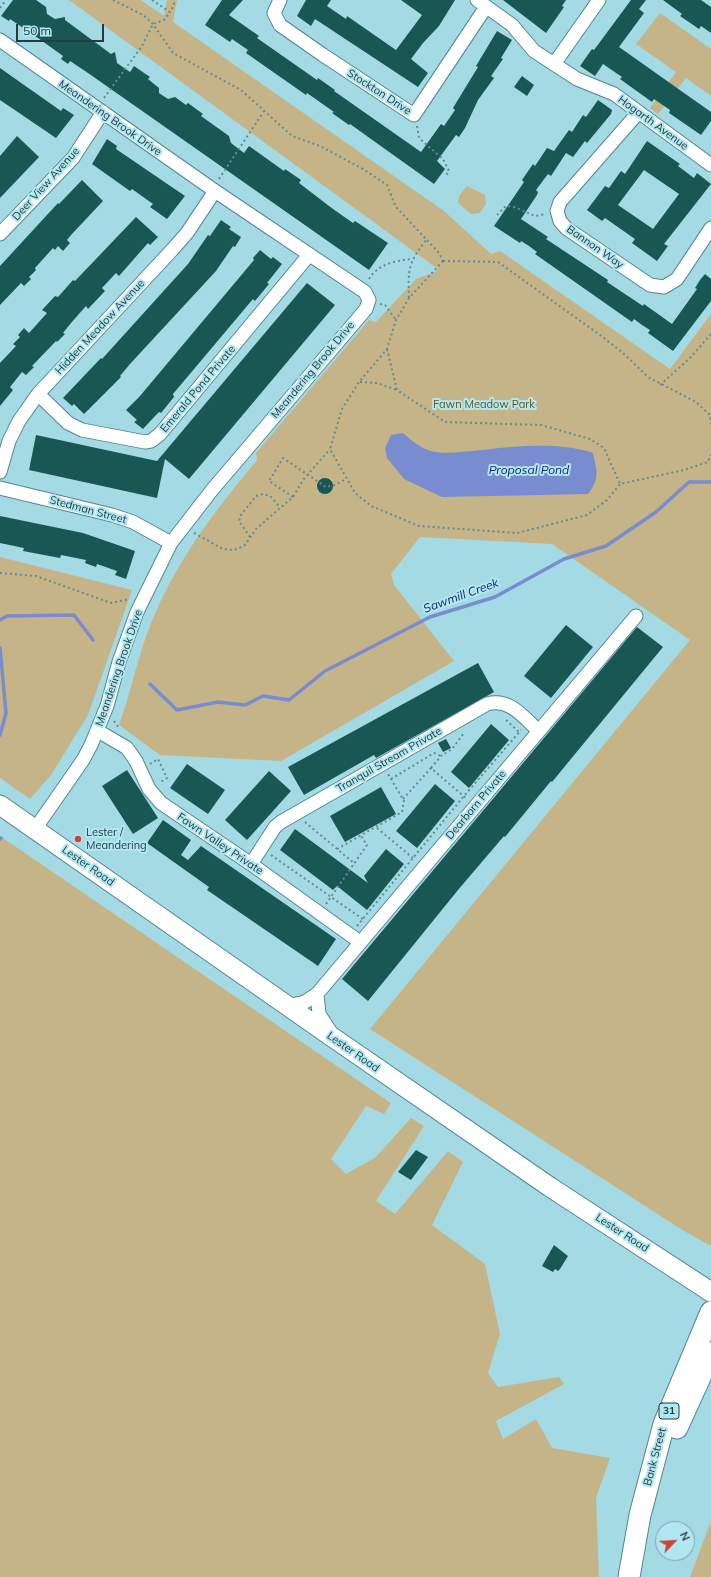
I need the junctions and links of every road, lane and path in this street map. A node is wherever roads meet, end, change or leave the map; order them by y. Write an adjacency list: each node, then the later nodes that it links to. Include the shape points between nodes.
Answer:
1 (6, 0): 8 (path)
2 (113, 0): 10 (path)
3 (152, 0): 9 (path)
4 (174, 0): 9 (path)
5 (280, 0): 16 (street, Stockton Drive, via 274,13 280,25)
6 (599, 0): 12 (street)
7 (481, 3): 12 (street, Hogarth Avenue, via 512,25 534,51); 16 (street, Stockton Drive)
8 (0, 8)
9 (170, 12): 10 (path, via 164,20)
10 (153, 24): 13 (path, via 142,46); 14 (path, via 173,53 240,90)
11 (0, 40): 13 (street, Meandering Brook Drive)
12 (554, 64): 15 (street, Hogarth Avenue, via 577,79 614,94)
13 (100, 110): 19 (street, Meandering Brook Drive); 23 (street, Deer View Avenue, via 73,158)
14 (264, 111): 19 (path, via 220,178); 24 (path, via 292,136 320,146 387,185 396,207)
15 (638, 113): 17 (street, Hogarth Avenue); 20 (street, via 560,202)
16 (414, 115): 18 (path, via 419,138 442,159 449,171)
17 (711, 165)
18 (445, 177)
19 (215, 191): 25 (street, Meandering Brook Drive); 36 (street, Hidden Meadow Avenue, via 187,233)
20 (557, 211): 21 (path, via 535,216 506,206); 22 (street, Bannon Way, via 560,221 566,228 650,285 658,287 664,287 677,279)
21 (497, 214)
22 (711, 228)
23 (0, 234)
24 (426, 240): 26 (path); 27 (path)
25 (309, 255): 28 (street, Meandering Brook Drive); 36 (street, Emerald Pond Private, via 160,434 151,441 138,442 76,428)
26 (412, 259): 28 (path, via 393,261 373,272); 29 (path, via 408,276)
27 (443, 261): 29 (path); 34 (path, via 498,262 600,335 648,378)
28 (365, 295): 30 (path, via 385,305); 47 (street, Meandering Brook Drive, via 366,309)
29 (409, 298): 30 (path)
30 (396, 320): 32 (path)
31 (711, 334): 34 (path, via 690,358)
32 (387, 348): 33 (path); 35 (path)
33 (359, 382): 35 (path, via 377,383); 38 (path, via 342,409)
34 (660, 385): 37 (path, via 696,402 710,415)
35 (397, 390): 43 (path, via 445,422 541,425 590,439 604,448)
36 (38, 394): 40 (street, Hidden Meadow Avenue, via 9,440)
37 (711, 424)
38 (330, 449): 41 (path); 42 (path)
39 (711, 454): 43 (path, via 708,462 684,470)
40 (0, 472)
41 (308, 475): 42 (path, via 326,487); 45 (path); 45 (path, via 283,458 269,481)
42 (346, 479): 43 (path, via 355,493 371,506 418,526 517,533 587,515 608,500)
43 (620, 484)
44 (0, 488): 49 (street, Stedman Street, via 112,515 146,528)
45 (293, 497): 46 (path)
46 (280, 507): 48 (path); 48 (path, via 270,496 256,496 239,521)
47 (182, 527): 48 (path, via 223,549 239,548 245,545); 49 (street, Meandering Brook Drive)
48 (250, 537)
49 (171, 543): 58 (street, Meandering Brook Drive, via 135,618)
50 (0, 573): 51 (path, via 36,576 111,603 129,599)
51 (134, 594)
52 (636, 616): 59 (street, Dearborn Private)
53 (504, 718): 60 (path)
54 (114, 721): 56 (path)
55 (528, 722): 59 (street, Tranquil Stream Private); 60 (path); 63 (street, Tranquil Stream Private, via 508,704 497,701 487,704)
56 (120, 729)
57 (465, 730): 61 (path, via 452,749)
58 (98, 731): 73 (street, Meandering Brook Drive, via 83,760); 78 (street, Fawn Valley Private, via 127,748 149,789 161,803)
59 (538, 731): 70 (street, Dearborn Private)
60 (519, 732): 67 (path)
61 (441, 756): 64 (path); 65 (path, via 434,753)
62 (147, 759): 66 (path, via 150,764 158,759 167,778 159,783)
63 (382, 764): 65 (path); 71 (street, Tranquil Stream Private)
64 (431, 768): 67 (path); 68 (path)
65 (391, 779): 68 (path)
66 (161, 787)
67 (464, 796): 70 (path); 77 (path)
68 (403, 799): 72 (path, via 402,812)
69 (0, 805): 73 (main road, Lester Road)
70 (475, 806): 80 (street, Dearborn Private)
71 (295, 814): 75 (path); 76 (street, Tranquil Stream Private, via 275,827)
72 (377, 828): 74 (path); 77 (path)
73 (35, 829): 87 (main road, Lester Road)
74 (361, 836): 75 (path); 79 (path, via 367,845)
75 (337, 849): 79 (path)
76 (260, 850): 78 (street, Tranquil Stream Private); 81 (path)
77 (413, 858): 80 (path); 83 (path)
78 (251, 864): 82 (street, Fawn Valley Private)
79 (354, 864): 81 (path)
80 (423, 867): 84 (street, Dearborn Private)
81 (331, 898): 82 (path); 83 (path)
82 (319, 913): 85 (street, Fawn Valley Private)
83 (362, 919): 84 (path); 85 (path)
84 (373, 927): 85 (street, Dearborn Private)
85 (355, 939): 86 (street, Dearborn Private)
86 (317, 994): 87 (street, Dearborn Private, via 305,1002); 88 (street, via 319,1014)
87 (287, 1006): 88 (main road, Lester Road)
88 (335, 1040): 89 (main road, Lester Road, via 550,1187)
89 (711, 1292)
90 (711, 1312): 92 (main road, Bank Street / 31, via 664,1424)
91 (711, 1352): 92 (main road, Bank Street / 31)
92 (640, 1515): 93 (main road, Bank Street / 31)
93 (629, 1577)

